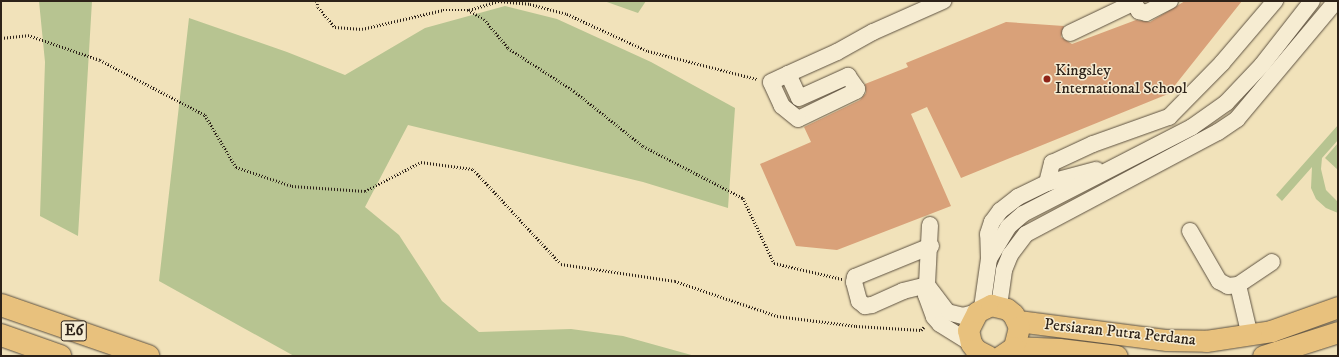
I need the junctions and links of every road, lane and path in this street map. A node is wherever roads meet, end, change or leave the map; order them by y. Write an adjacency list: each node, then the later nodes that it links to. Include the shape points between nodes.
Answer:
1 (317, 1): 8 (path, via 318,7 335,27 362,29 443,10)
2 (943, 1): 11 (street)
3 (1170, 1): 7 (street, via 1146,13 1139,11)
4 (1275, 1): 16 (street, via 1222,62 1169,117 1093,144 1052,163)
5 (1312, 1): 15 (street, via 1262,65 1226,103 1192,127)
6 (1336, 1): 27 (street, via 1237,119 1218,132 1026,234 1010,255)
7 (1133, 2): 9 (street)
8 (468, 10): 12 (path, via 498,1 530,4 567,14 648,51); 22 (path, via 484,19 508,48 574,91 643,146 743,198 774,263)
9 (1070, 33)
10 (1, 38): 28 (path, via 28,35 100,60 205,115 236,167 292,186 365,191 421,162 473,169 561,264 674,281 777,316 921,330)
11 (788, 74): 12 (street); 13 (street)
12 (771, 82): 14 (street)
13 (799, 98): 14 (street); 14 (street, via 848,76 856,89 798,119)
14 (782, 106)
15 (1111, 168): 16 (street, via 1084,171); 20 (street, via 1023,214 1008,227)
16 (1047, 183): 20 (street, via 1000,211 988,234)
17 (930, 225): 19 (street)
18 (1190, 231): 24 (street, via 1219,282 1228,286)
19 (931, 246): 22 (street, via 860,274); 23 (street)
20 (989, 259): 27 (street)
21 (1272, 262): 24 (street)
22 (854, 282): 23 (street, via 859,301 865,306)
23 (927, 285): 27 (street, via 947,312 963,316); 28 (street, via 928,300)
24 (1238, 285): 32 (street)
25 (1, 305): 36 (highway, E6)
26 (1338, 307): 32 (main road, Persiaran Putra Perdana, via 1271,332)
27 (986, 309): 29 (main road, via 1007,309); 33 (main road, via 969,323)
28 (934, 317): 33 (street, via 940,324)
29 (1018, 321): 32 (main road, Persiaran Putra Perdana, via 1186,342); 34 (main road, via 1020,334)
30 (1338, 332): 39 (main road)
31 (1, 335): 35 (highway, E6)
32 (1250, 336)
33 (971, 343): 37 (main road, via 976,350)
34 (1008, 352): 38 (main road, Persiaran Putra Perdana, via 1059,349)
35 (60, 356)
36 (148, 356)
37 (988, 356)
38 (1116, 356)
39 (1263, 356)

